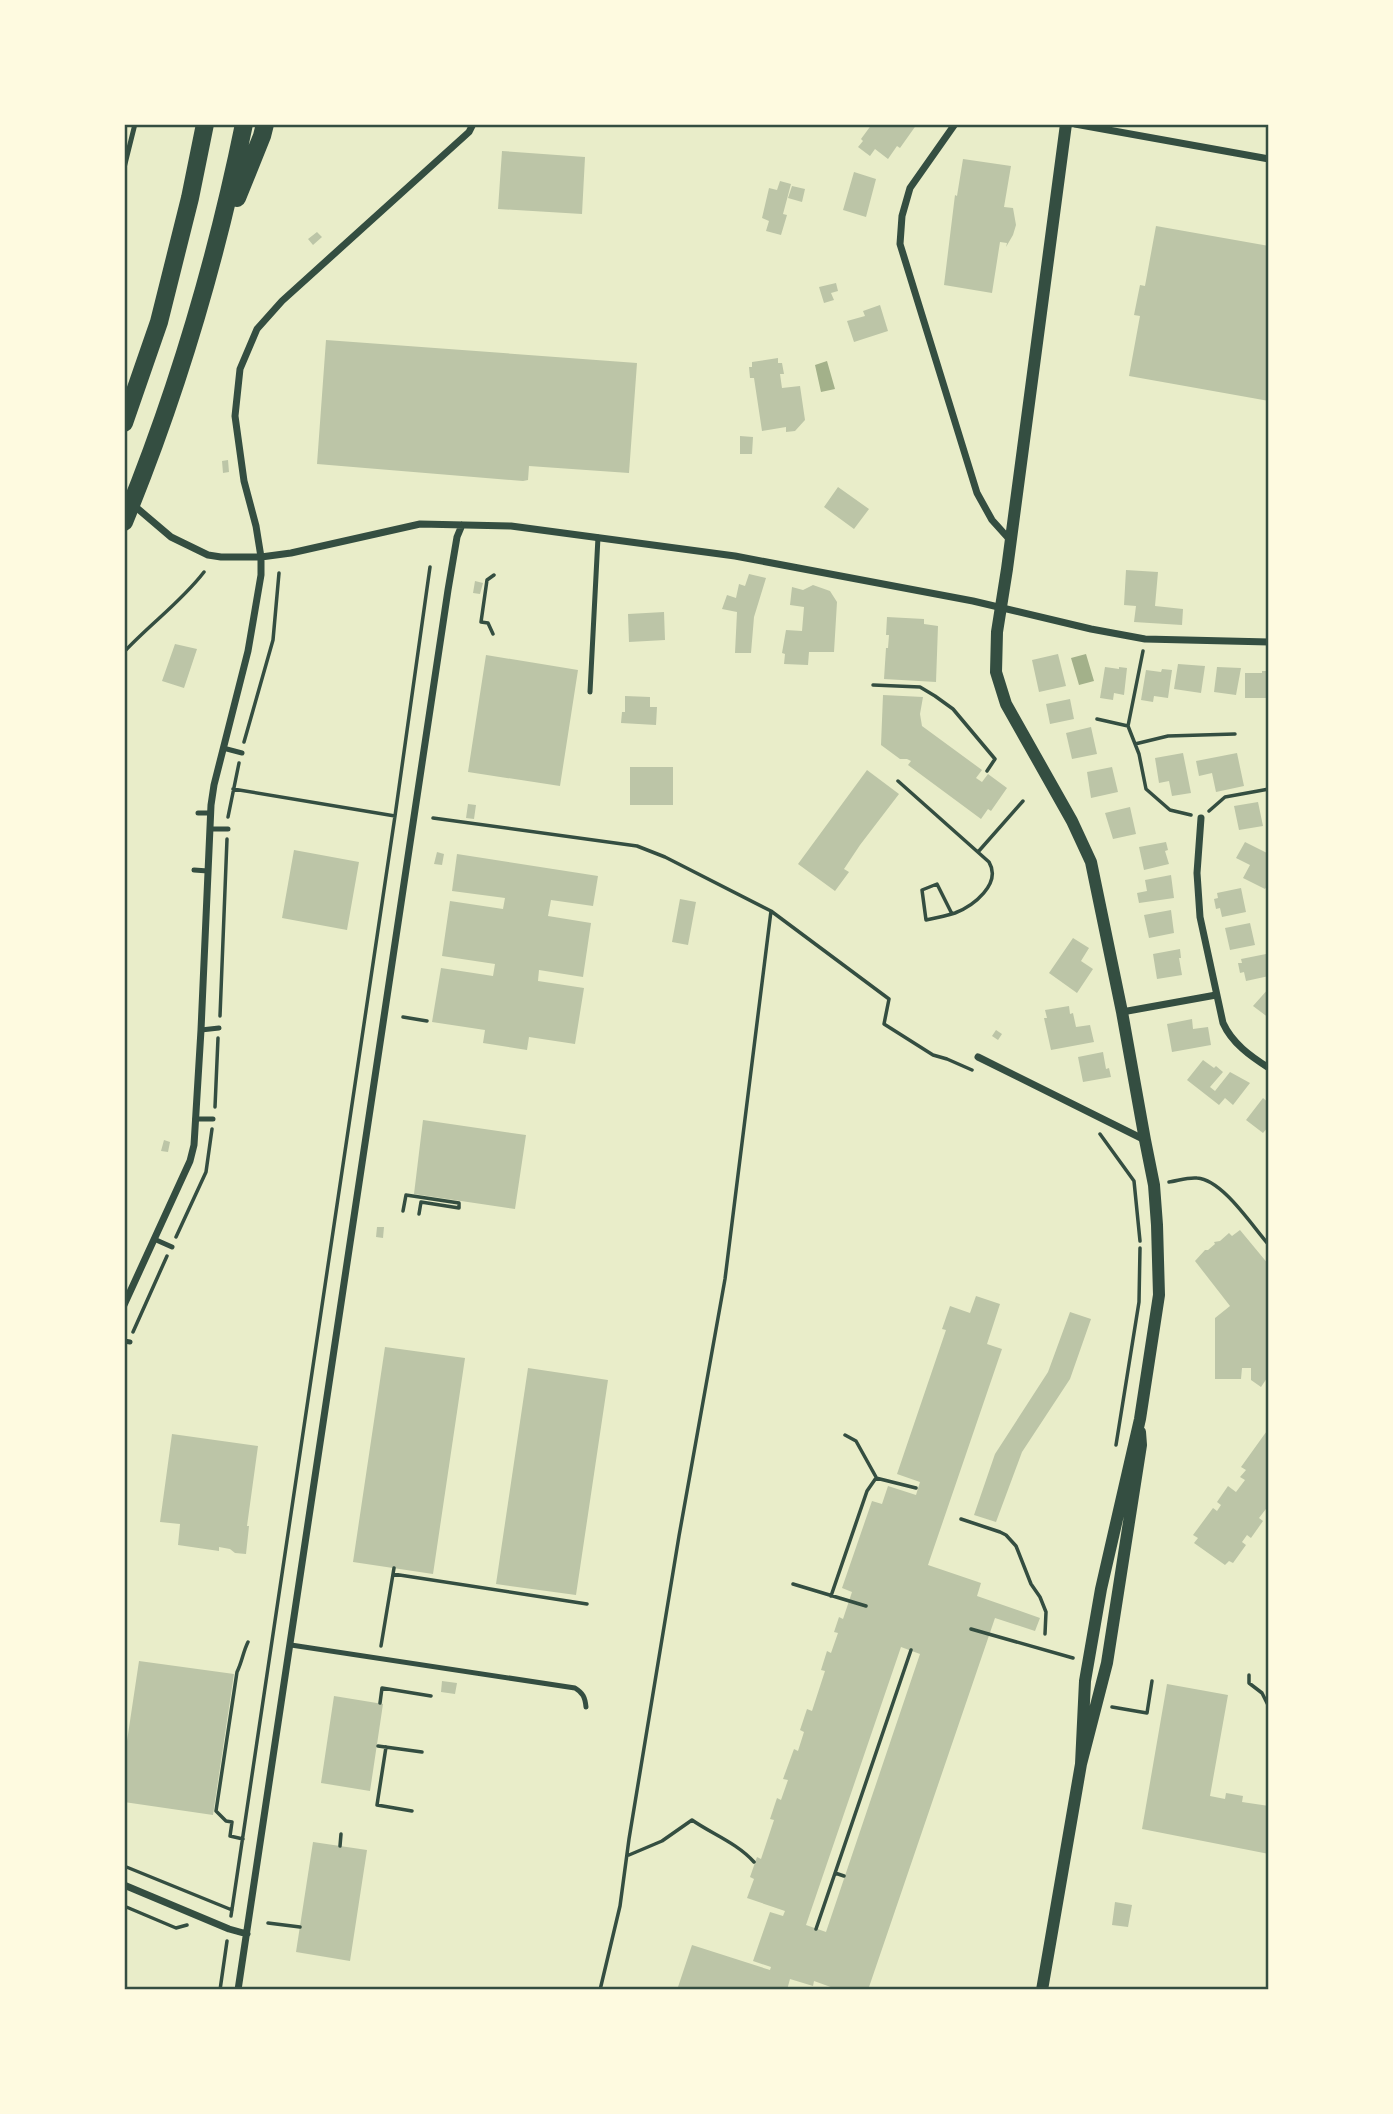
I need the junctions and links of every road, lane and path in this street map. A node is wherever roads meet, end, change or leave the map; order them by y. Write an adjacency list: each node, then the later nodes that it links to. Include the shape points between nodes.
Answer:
1 (135, 124): 10 (lane)
2 (205, 124): 12 (highway, via 159,322)
3 (244, 124): 11 (highway)
4 (265, 124): 11 (highway)
5 (474, 124): 18 (street, via 257,329 240,369 235,415)
6 (956, 124): 17 (street, via 911,188 902,216 901,244 977,494)
7 (1066, 124): 17 (street)
8 (1075, 124): 9 (street)
9 (1269, 159)
10 (124, 168)
11 (214, 257): 14 (highway, via 191,340)
12 (124, 423)
13 (124, 497): 18 (street, via 171,537 208,555)
14 (124, 522)
15 (462, 525): 16 (street); 18 (street, via 420,524); 87 (street, via 448,590)
16 (598, 537): 22 (street, via 735,556); 28 (lane)
17 (1010, 540): 22 (street)
18 (261, 556): 33 (street, via 255,620)
19 (430, 567): 42 (path)
20 (204, 572): 26 (path, via 184,597)
21 (494, 575): 23 (path, via 487,580 481,622 488,624)
22 (1000, 608): 24 (street); 53 (street, via 996,672 1000,688 1091,862)
23 (492, 635)
24 (1145, 639): 25 (street); 30 (path)
25 (1269, 642)
26 (124, 652)
27 (873, 685): 35 (path, via 920,687 953,709 995,759)
28 (590, 692)
29 (1097, 719): 30 (path)
30 (1128, 726): 32 (path)
31 (1235, 734): 32 (path, via 1168,736)
32 (1135, 744): 44 (path, via 1146,789 1170,810)
33 (223, 748): 34 (lane); 41 (street)
34 (242, 753)
35 (987, 771)
36 (898, 780): 47 (path)
37 (233, 789): 42 (path)
38 (1269, 789): 44 (path, via 1225,797)
39 (1023, 801): 47 (path)
40 (198, 813): 41 (lane)
41 (211, 813): 45 (street)
42 (395, 816): 104 (path)
43 (433, 818): 50 (path, via 637,846)
44 (1200, 818): 52 (street, via 1200,917)
45 (210, 829): 46 (lane); 49 (street)
46 (228, 829)
47 (978, 852): 51 (path, via 993,869 992,878 980,898)
48 (194, 870): 49 (lane)
49 (208, 870): 57 (street)
50 (771, 911): 60 (path, via 889,999 884,1024 933,1055); 106 (path, via 725,1279)
51 (952, 914): 51 (path, via 926,920 922,890 937,884)
52 (1216, 995): 53 (street); 59 (street, via 1228,1033)
53 (1122, 1012): 64 (street)
54 (403, 1017): 55 (path)
55 (427, 1021)
56 (219, 1028): 57 (lane)
57 (201, 1030): 61 (street)
58 (978, 1057): 64 (street)
59 (1269, 1068)
60 (972, 1070)
61 (195, 1119): 62 (lane); 68 (street, via 190,1161)
62 (213, 1119)
63 (1095, 1127): 74 (path, via 1134,1181 1140,1243 1139,1302)
64 (1145, 1140): 72 (street, via 1155,1198 1159,1295)
65 (1169, 1182): 69 (path, via 1196,1178 1211,1182)
66 (403, 1211): 67 (path, via 406,1195 459,1203 459,1208 421,1202)
67 (419, 1214)
68 (154, 1239): 70 (lane); 71 (street)
69 (1269, 1245)
70 (172, 1247)
71 (124, 1305)
72 (1140, 1419): 101 (street, via 1085,1681); 101 (street, via 1141,1445 1107,1663)
73 (845, 1435): 75 (path, via 856,1441)
74 (1115, 1450)
75 (876, 1478): 76 (path); 81 (path, via 867,1491)
76 (916, 1488)
77 (961, 1518): 85 (path, via 1006,1535 1016,1546 1046,1612)
78 (394, 1568): 79 (path)
79 (393, 1574): 82 (path); 90 (path)
80 (793, 1584): 81 (path)
81 (831, 1596): 83 (path)
82 (587, 1604)
83 (866, 1606)
84 (971, 1629): 89 (path)
85 (1045, 1634)
86 (248, 1642): 104 (path, via 237,1672 216,1811 232,1822 230,1836)
87 (291, 1645): 90 (lane); 119 (street)
88 (911, 1650): 109 (path)
89 (1076, 1658)
90 (379, 1659): 95 (lane, via 575,1688 582,1692)
91 (1249, 1675): 97 (path, via 1249,1683 1262,1693)
92 (1152, 1681): 96 (path, via 1147,1713)
93 (431, 1696): 94 (path, via 382,1688)
94 (380, 1703)
95 (586, 1707)
96 (1112, 1707)
97 (1269, 1707)
98 (377, 1746): 99 (path)
99 (386, 1747): 100 (path); 102 (path, via 377,1805)
100 (422, 1752)
101 (1081, 1764): 125 (street)
102 (412, 1811)
103 (341, 1833): 105 (path)
104 (243, 1839): 113 (path)
105 (340, 1846)
106 (628, 1856): 107 (path, via 662,1841 692,1819); 124 (path)
107 (754, 1862)
108 (124, 1866): 113 (path)
109 (835, 1873): 110 (path); 118 (path)
110 (845, 1877)
111 (124, 1885): 117 (street)
112 (124, 1906): 116 (path, via 176,1928 187,1924)
113 (232, 1910): 117 (path)
114 (268, 1923): 115 (path)
115 (300, 1927)
116 (197, 1929)
117 (229, 1929): 119 (street); 121 (path)
118 (816, 1929)
119 (247, 1934): 123 (street)
120 (217, 1938): 121 (path)
121 (227, 1943): 122 (path)
122 (220, 1990)
123 (238, 1990)
124 (600, 1990)
125 (1042, 1990)

